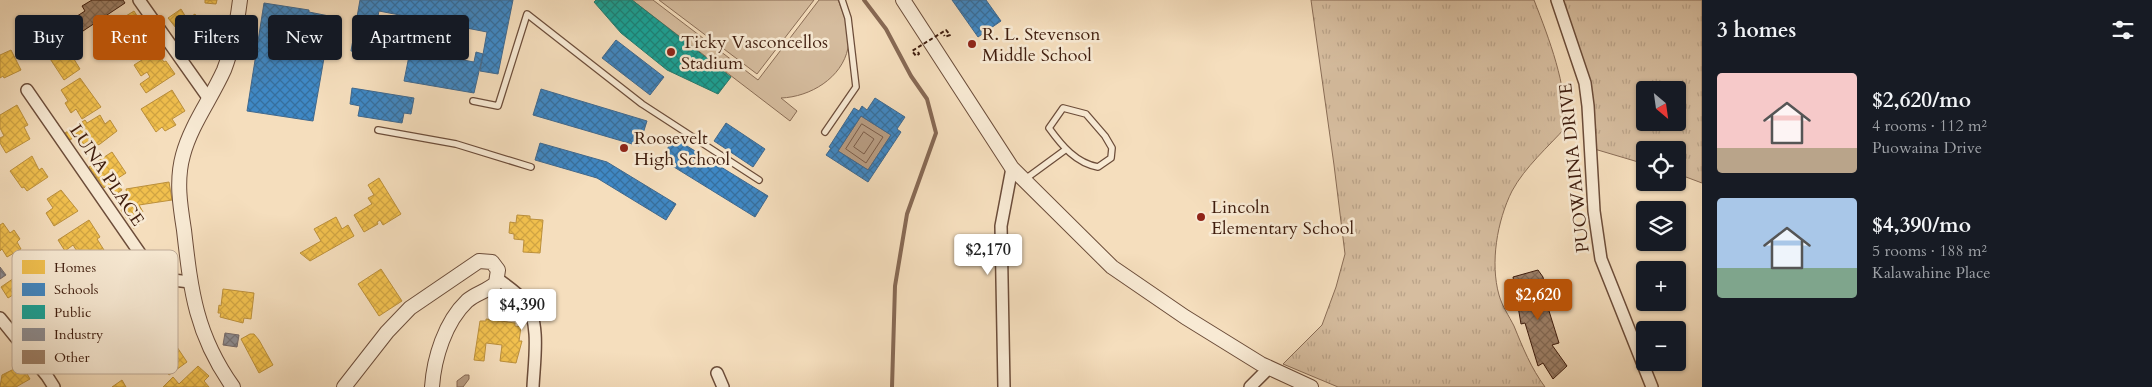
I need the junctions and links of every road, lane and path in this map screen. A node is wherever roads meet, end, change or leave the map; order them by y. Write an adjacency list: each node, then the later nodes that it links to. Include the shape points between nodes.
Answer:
1 (140, 0): 9 (street)
2 (240, 0): 9 (street, via 231,51)
3 (842, 0): 12 (lane, via 848,18 856,87)
4 (903, 0): 15 (street)
5 (1557, 0): 36 (street, PUOWAINA DRIVE, via 1585,83 1601,259)
6 (944, 35): 7 (path, bridge, via 950,34 946,30 912,51 916,56)
7 (918, 52)
8 (27, 90): 18 (street, LUNA PLACE)
9 (209, 99): 21 (street, via 186,145 180,168 179,194)
10 (473, 101): 16 (lane, via 498,106 528,14 642,104)
11 (378, 130): 14 (lane, via 456,144)
12 (825, 132)
13 (1065, 150): 13 (lane, via 1088,165 1098,167 1110,158 1112,148 1086,114 1063,108 1049,128); 17 (lane)
14 (530, 167)
15 (1012, 168): 17 (street); 33 (street, via 1001,226)
16 (759, 180)
17 (1024, 180): 24 (street, via 1112,267 1185,317)
18 (138, 250)
19 (498, 279): 29 (street, via 498,270 492,262 479,261 420,300 390,327); 30 (street, via 493,286 467,301 452,322 440,347); 31 (street, via 525,302 532,314 535,330)
20 (178, 281): 21 (street, LUNA PLACE)
21 (190, 282): 28 (street, via 207,344)
22 (0, 318): 23 (street)
23 (12, 333)
24 (1269, 368): 34 (street); 35 (street)
25 (717, 373): 32 (street)
26 (45, 374): 27 (street)
27 (54, 387)
28 (233, 387)
29 (344, 387)
30 (432, 387)
31 (533, 387)
32 (723, 387)
33 (1004, 387)
34 (1250, 387)
35 (1311, 387)
36 (1652, 387)

